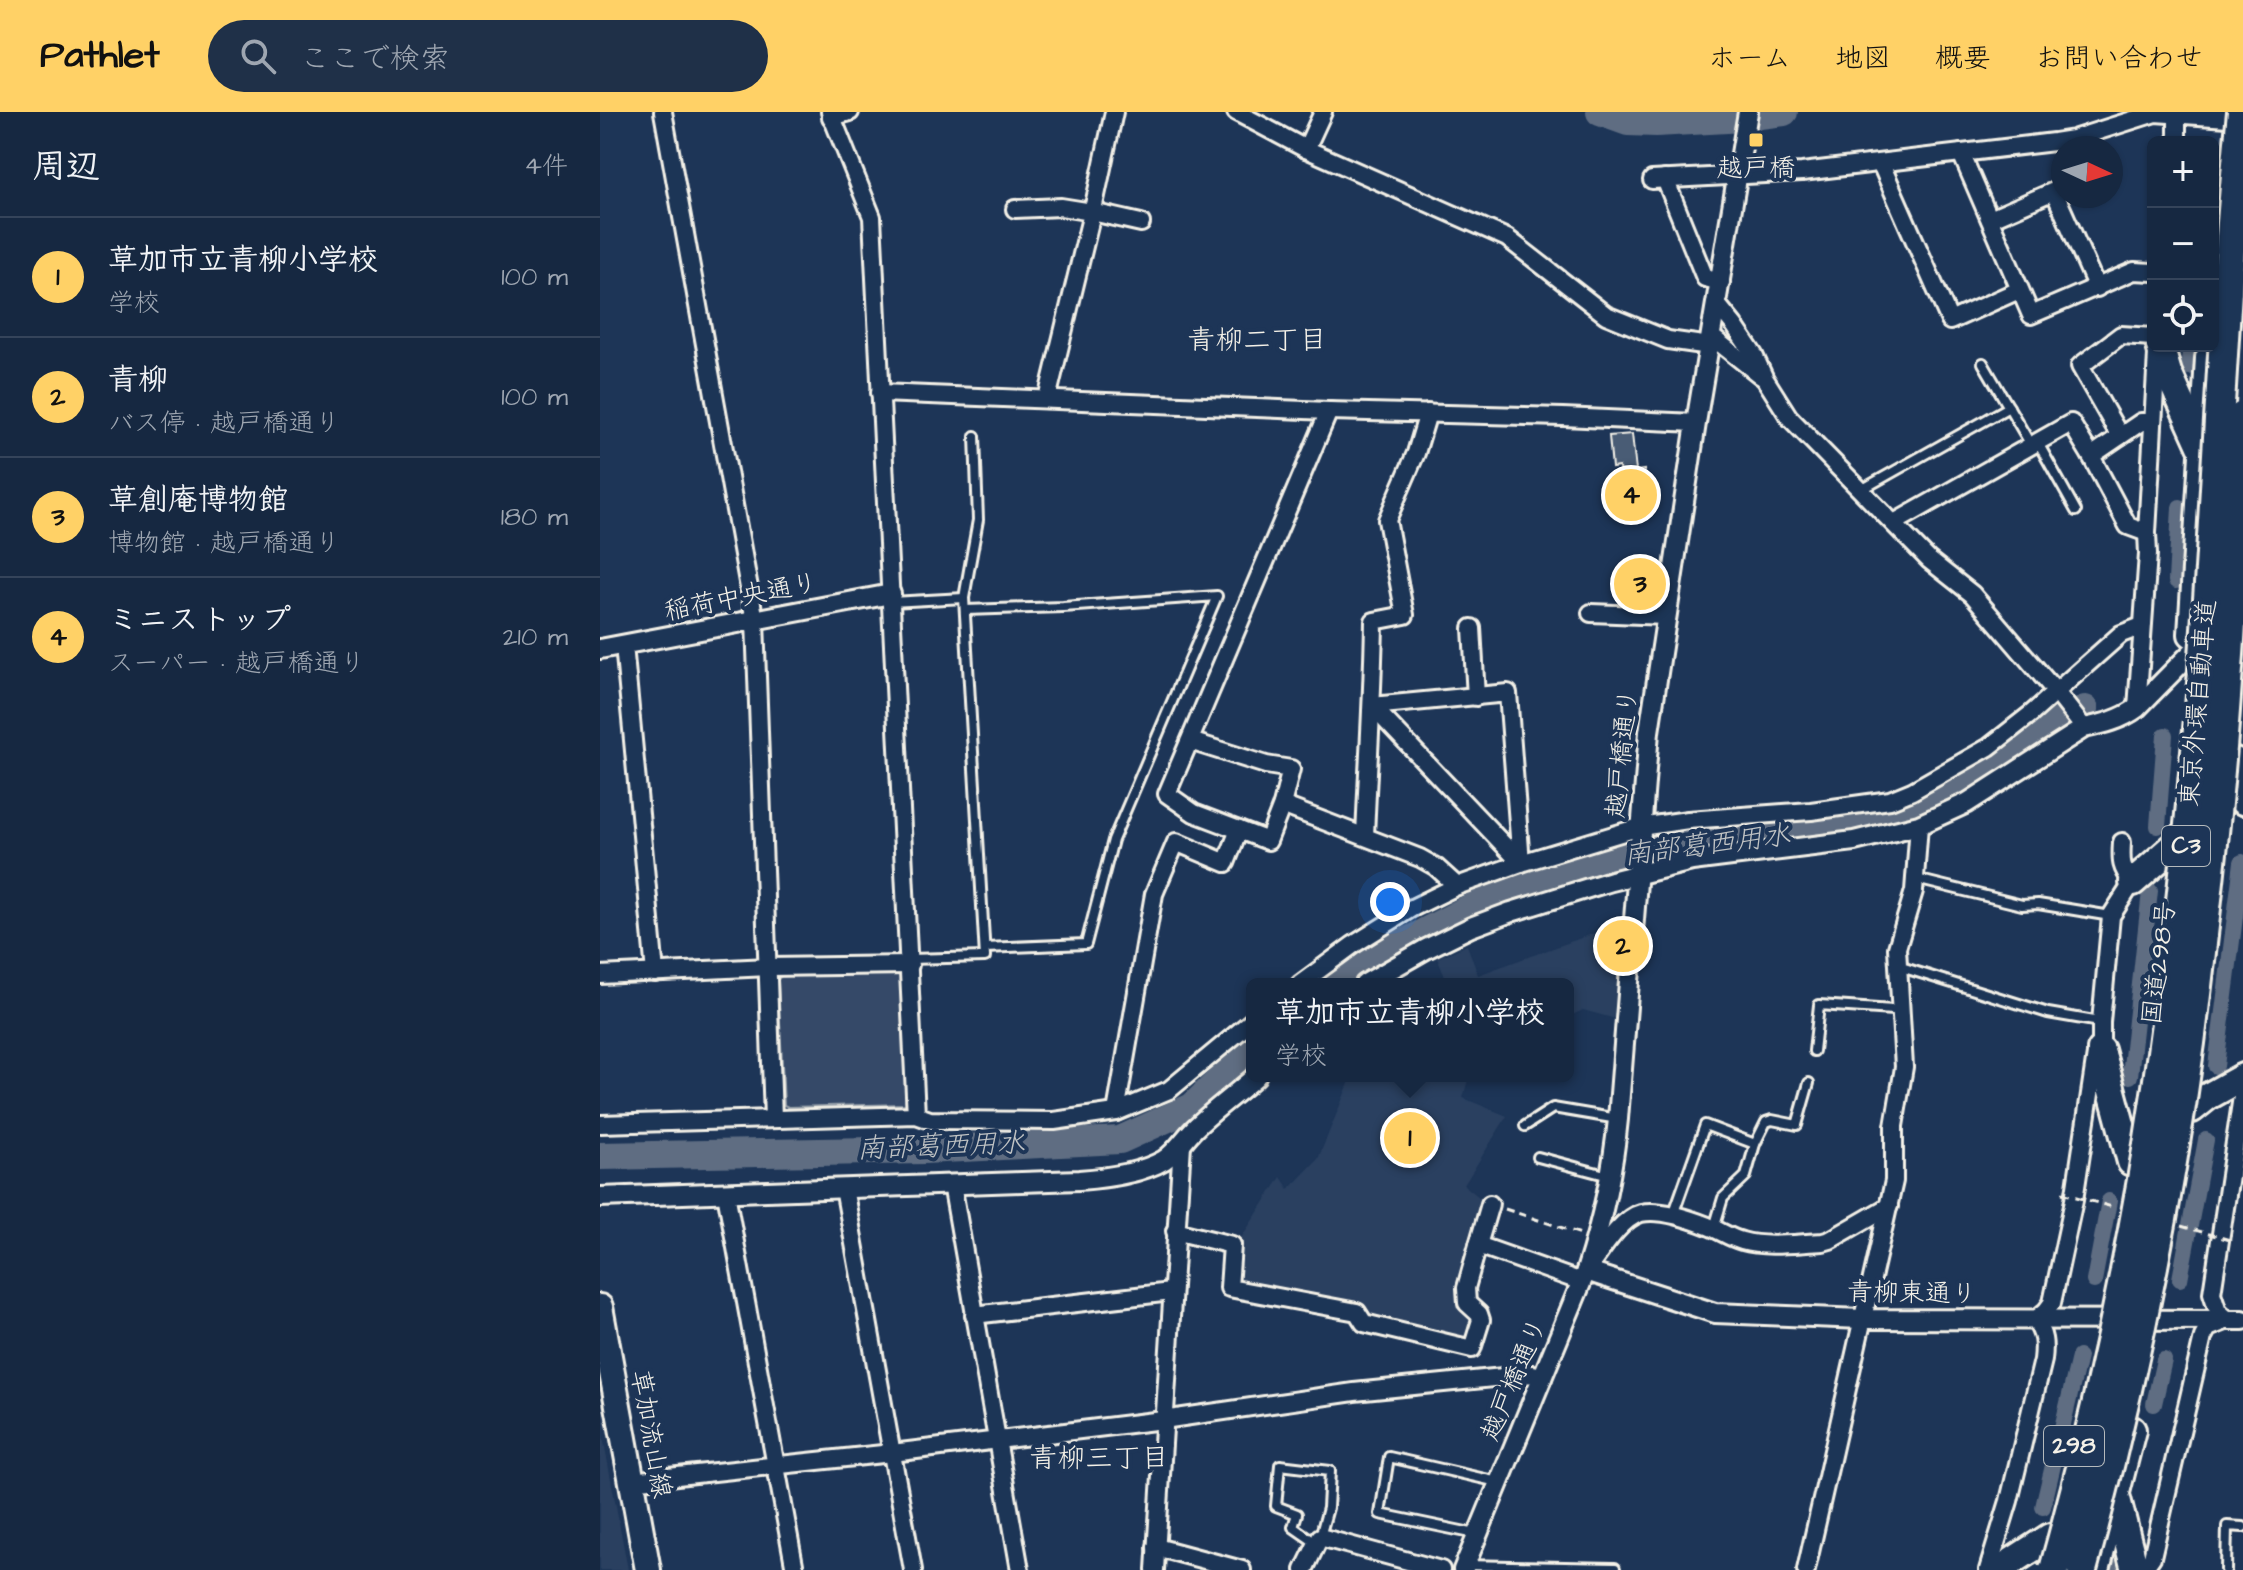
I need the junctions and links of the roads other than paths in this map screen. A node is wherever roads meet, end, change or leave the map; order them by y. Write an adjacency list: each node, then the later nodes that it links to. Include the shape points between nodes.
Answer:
1 (663, 112): 55 (street)
2 (850, 112): 8 (street)
3 (1114, 112): 16 (street)
4 (1236, 112): 11 (street)
5 (1323, 112): 11 (street)
6 (1748, 112): 14 (street, 越戸橋通り)
7 (2176, 113): 9 (street); 10 (street); 12 (street, via 2155,113 2073,139)
8 (830, 114): 32 (street, via 872,217)
9 (2235, 115): 20 (highway); 158 (highway, 東京外環自動車道 / C3, bridge, via 2201,692 2171,986 2126,1272)
10 (2177, 136)
11 (1306, 149): 26 (street, via 1507,238 1606,315 1668,340)
12 (1961, 153): 13 (street); 17 (street)
13 (1881, 164): 14 (street); 23 (street, via 1950,321)
14 (1738, 176): 21 (street, 越戸橋通り); 21 (street, via 1658,179 1705,278)
15 (1015, 209): 16 (street)
16 (1092, 212): 18 (street); 33 (street)
17 (1990, 219): 22 (street, via 2054,191); 23 (street)
18 (1141, 223)
19 (2147, 272): 22 (street, via 2134,271)
20 (2215, 280)
21 (1721, 282): 24 (street, 越戸橋通り)
22 (2097, 288): 23 (street, via 2031,315)
23 (2019, 290)
24 (1717, 304): 26 (street, 越戸橋通り); 31 (street)
25 (2147, 337): 41 (street, via 2121,335 2080,366)
26 (1711, 341): 31 (street); 39 (street, 越戸橋通り)
27 (2159, 352): 38 (street)
28 (2161, 352): 43 (highway)
29 (2210, 352): 43 (highway, 国道298号 / 298)
30 (1983, 363): 34 (lane)
31 (1765, 379): 45 (street, via 1789,417)
32 (880, 393): 33 (street); 50 (street)
33 (1047, 399): 35 (street)
34 (2009, 407): 42 (lane); 45 (lane)
35 (1329, 411): 36 (street); 67 (street)
36 (1428, 413): 39 (street); 64 (street, via 1387,520 1405,615 1374,621)
37 (2243, 416): 159 (highway, 東京外環自動車道 / C3, bridge, via 2227,684 2189,1045 2131,1371)
38 (2153, 422): 41 (street, via 2141,422); 48 (street)
39 (1696, 423): 54 (street, 越戸橋通り)
40 (975, 436): 51 (lane, via 978,520)
41 (2120, 436): 44 (street)
42 (2035, 444): 44 (street, via 2071,423); 46 (lane); 47 (street)
43 (2203, 450): 61 (highway, 国道298号 / 298)
44 (2091, 456): 48 (street, via 2128,526)
45 (1861, 490): 47 (street)
46 (2076, 511)
47 (1894, 523): 62 (street, via 1972,594)
48 (2147, 533): 56 (street)
49 (2243, 594): 61 (street)
50 (891, 598): 51 (lane); 55 (street, 稲荷中央通り); 84 (street)
51 (964, 598): 52 (lane)
52 (965, 610): 83 (lane); 83 (lane, via 1217,596 1113,840 1086,944)
53 (1591, 613): 54 (street)
54 (1666, 616): 73 (street, 越戸橋通り)
55 (755, 621): 59 (street, 稲荷中央通り); 86 (street)
56 (2142, 626): 62 (street, via 2121,634); 65 (street)
57 (1472, 628): 63 (street)
58 (2243, 628): 68 (highway, 国道298号 / 298)
59 (624, 645): 60 (street, 稲荷中央通り); 87 (street)
60 (600, 649)
61 (2191, 655): 65 (street); 76 (highway, 国道298号 / 298)
62 (2056, 692): 66 (street); 73 (street, via 1989,747 1890,800 1688,820)
63 (1476, 697): 64 (street); 77 (street, via 1508,693)
64 (1372, 706): 74 (street); 77 (street)
65 (2137, 708): 66 (street, via 2125,717)
66 (2084, 728): 71 (street, via 1967,803)
67 (1190, 741): 70 (street, via 1291,769); 72 (street, via 1167,794 1194,813)
68 (2233, 760): 69 (highway); 100 (highway, 国道298号 / 298)
69 (2243, 801)
70 (1282, 805): 72 (street, via 1268,841); 74 (street)
71 (1919, 825): 78 (street, via 1854,841 1704,858); 79 (street)
72 (1239, 830): 101 (street, via 1226,863 1176,842 1170,855 1154,894)
73 (1640, 830): 77 (street); 78 (street, 越戸橋通り)
74 (1365, 836): 81 (street, via 1428,863)
75 (2122, 842): 80 (street, via 2120,863)
76 (2173, 847): 80 (highway); 110 (highway, 国道298号 / 298)
77 (1521, 863): 81 (street)
78 (1637, 872): 90 (street, via 1471,927); 104 (street, 越戸橋通り)
79 (1916, 879): 82 (lane, via 2022,905); 85 (street, via 1897,948)
80 (2133, 882): 82 (street)
81 (1457, 886): 89 (street, via 1412,908)
82 (2111, 916): 92 (street)
83 (985, 948): 84 (lane, via 985,957)
84 (909, 962): 86 (street); 102 (street)
85 (1898, 966): 91 (street); 92 (lane, via 2048,1013)
86 (769, 967): 87 (street); 103 (street)
87 (655, 973): 88 (street)
88 (600, 975)
89 (1308, 978)
90 (1375, 978)
91 (1902, 1008): 95 (lane, via 1819,1005); 117 (street, via 1904,1067)
92 (2101, 1022): 94 (street)
93 (1246, 1026): 101 (street, via 1169,1090)
94 (2101, 1050): 110 (highway); 128 (street, via 2096,1054 2057,1284 2052,1303)
95 (1814, 1051)
96 (2243, 1077): 100 (highway)
97 (1249, 1082): 107 (street)
98 (1809, 1083): 108 (lane, via 1797,1125 1766,1122)
99 (2243, 1090): 130 (street, via 2212,1293 2218,1311)
100 (2192, 1109): 127 (highway, 国道298号 / 298)
101 (1116, 1112): 102 (street, via 1054,1121 930,1120)
102 (916, 1115): 103 (street)
103 (773, 1118): 105 (street)
104 (1618, 1119): 106 (lane, via 1553,1108); 111 (street, 越戸橋通り)
105 (600, 1124)
106 (1525, 1126)
107 (1182, 1144): 112 (street, via 1164,1160 1107,1178); 120 (street)
108 (1755, 1144): 118 (lane, via 1705,1125); 119 (lane, via 1746,1176 1723,1198)
109 (1538, 1157): 111 (lane)
110 (2131, 1162): 129 (highway, 国道298号 / 298)
111 (1610, 1176): 122 (street, 越戸橋通り)
112 (952, 1184): 113 (street); 125 (street)
113 (844, 1188): 114 (street); 134 (street)
114 (726, 1193): 115 (street); 135 (street)
115 (600, 1197)
116 (1490, 1204): 121 (street)
117 (1889, 1206): 119 (street, via 1823,1242 1760,1244); 126 (street)
118 (1673, 1215): 119 (street); 122 (street, via 1641,1213 1629,1220)
119 (1714, 1228)
120 (1175, 1231): 121 (street, via 1232,1245 1229,1288 1357,1312 1364,1323 1472,1349 1481,1320 1467,1303 1466,1288); 123 (street)
121 (1478, 1245): 122 (street)
122 (1584, 1276): 126 (street, 青柳東通り, via 1715,1313); 131 (street, 越戸橋通り)
123 (1171, 1292): 125 (street); 132 (street)
124 (600, 1307): 136 (main road, 草加流山線)
125 (974, 1315): 133 (street)
126 (1862, 1319): 128 (street, 青柳東通り); 154 (street)
127 (2154, 1319): 129 (street, 青柳東通り); 130 (street, 青柳東通り); 138 (highway, 国道298号 / 298)
128 (2035, 1320): 129 (street, 青柳東通り); 155 (street, via 2044,1333 2043,1360)
129 (2103, 1320): 141 (highway, 国道298号 / 298)
130 (2236, 1320): 162 (street, via 2208,1328 2203,1337 2152,1557)
131 (1543, 1378): 132 (street, via 1533,1374 1354,1392); 137 (street, 越戸橋通り)
132 (1163, 1420): 133 (street); 143 (street)
133 (996, 1441): 134 (street); 149 (street)
134 (892, 1453): 135 (street); 148 (street)
135 (776, 1465): 136 (street); 147 (street)
136 (631, 1481): 146 (main road, 草加流山線)
137 (1499, 1482): 140 (street, 越戸橋通り); 140 (lane, via 1389,1457 1380,1514)
138 (2116, 1496): 160 (highway, 国道298号 / 298); 161 (highway)
139 (2243, 1527): 163 (lane, via 2227,1526)
140 (1476, 1534): 144 (street, 越戸橋通り)
141 (2050, 1537): 156 (highway); 157 (highway, 国道298号 / 298)
142 (1318, 1540): 142 (lane, via 1328,1508 1330,1471 1280,1465 1276,1506 1297,1514 1293,1527); 152 (street); 153 (street)
143 (1156, 1547): 150 (street); 151 (street)
144 (1464, 1568): 145 (lane)
145 (1615, 1568)
146 (648, 1570)
147 (795, 1570)
148 (913, 1570)
149 (1020, 1570)
150 (1155, 1570)
151 (1242, 1570)
152 (1304, 1570)
153 (1441, 1570)
154 (1806, 1570)
155 (1988, 1570)
156 (1999, 1570)
157 (2041, 1570)
158 (2054, 1570)
159 (2082, 1570)
160 (2096, 1570)
161 (2135, 1570)
162 (2143, 1570)
163 (2226, 1570)

